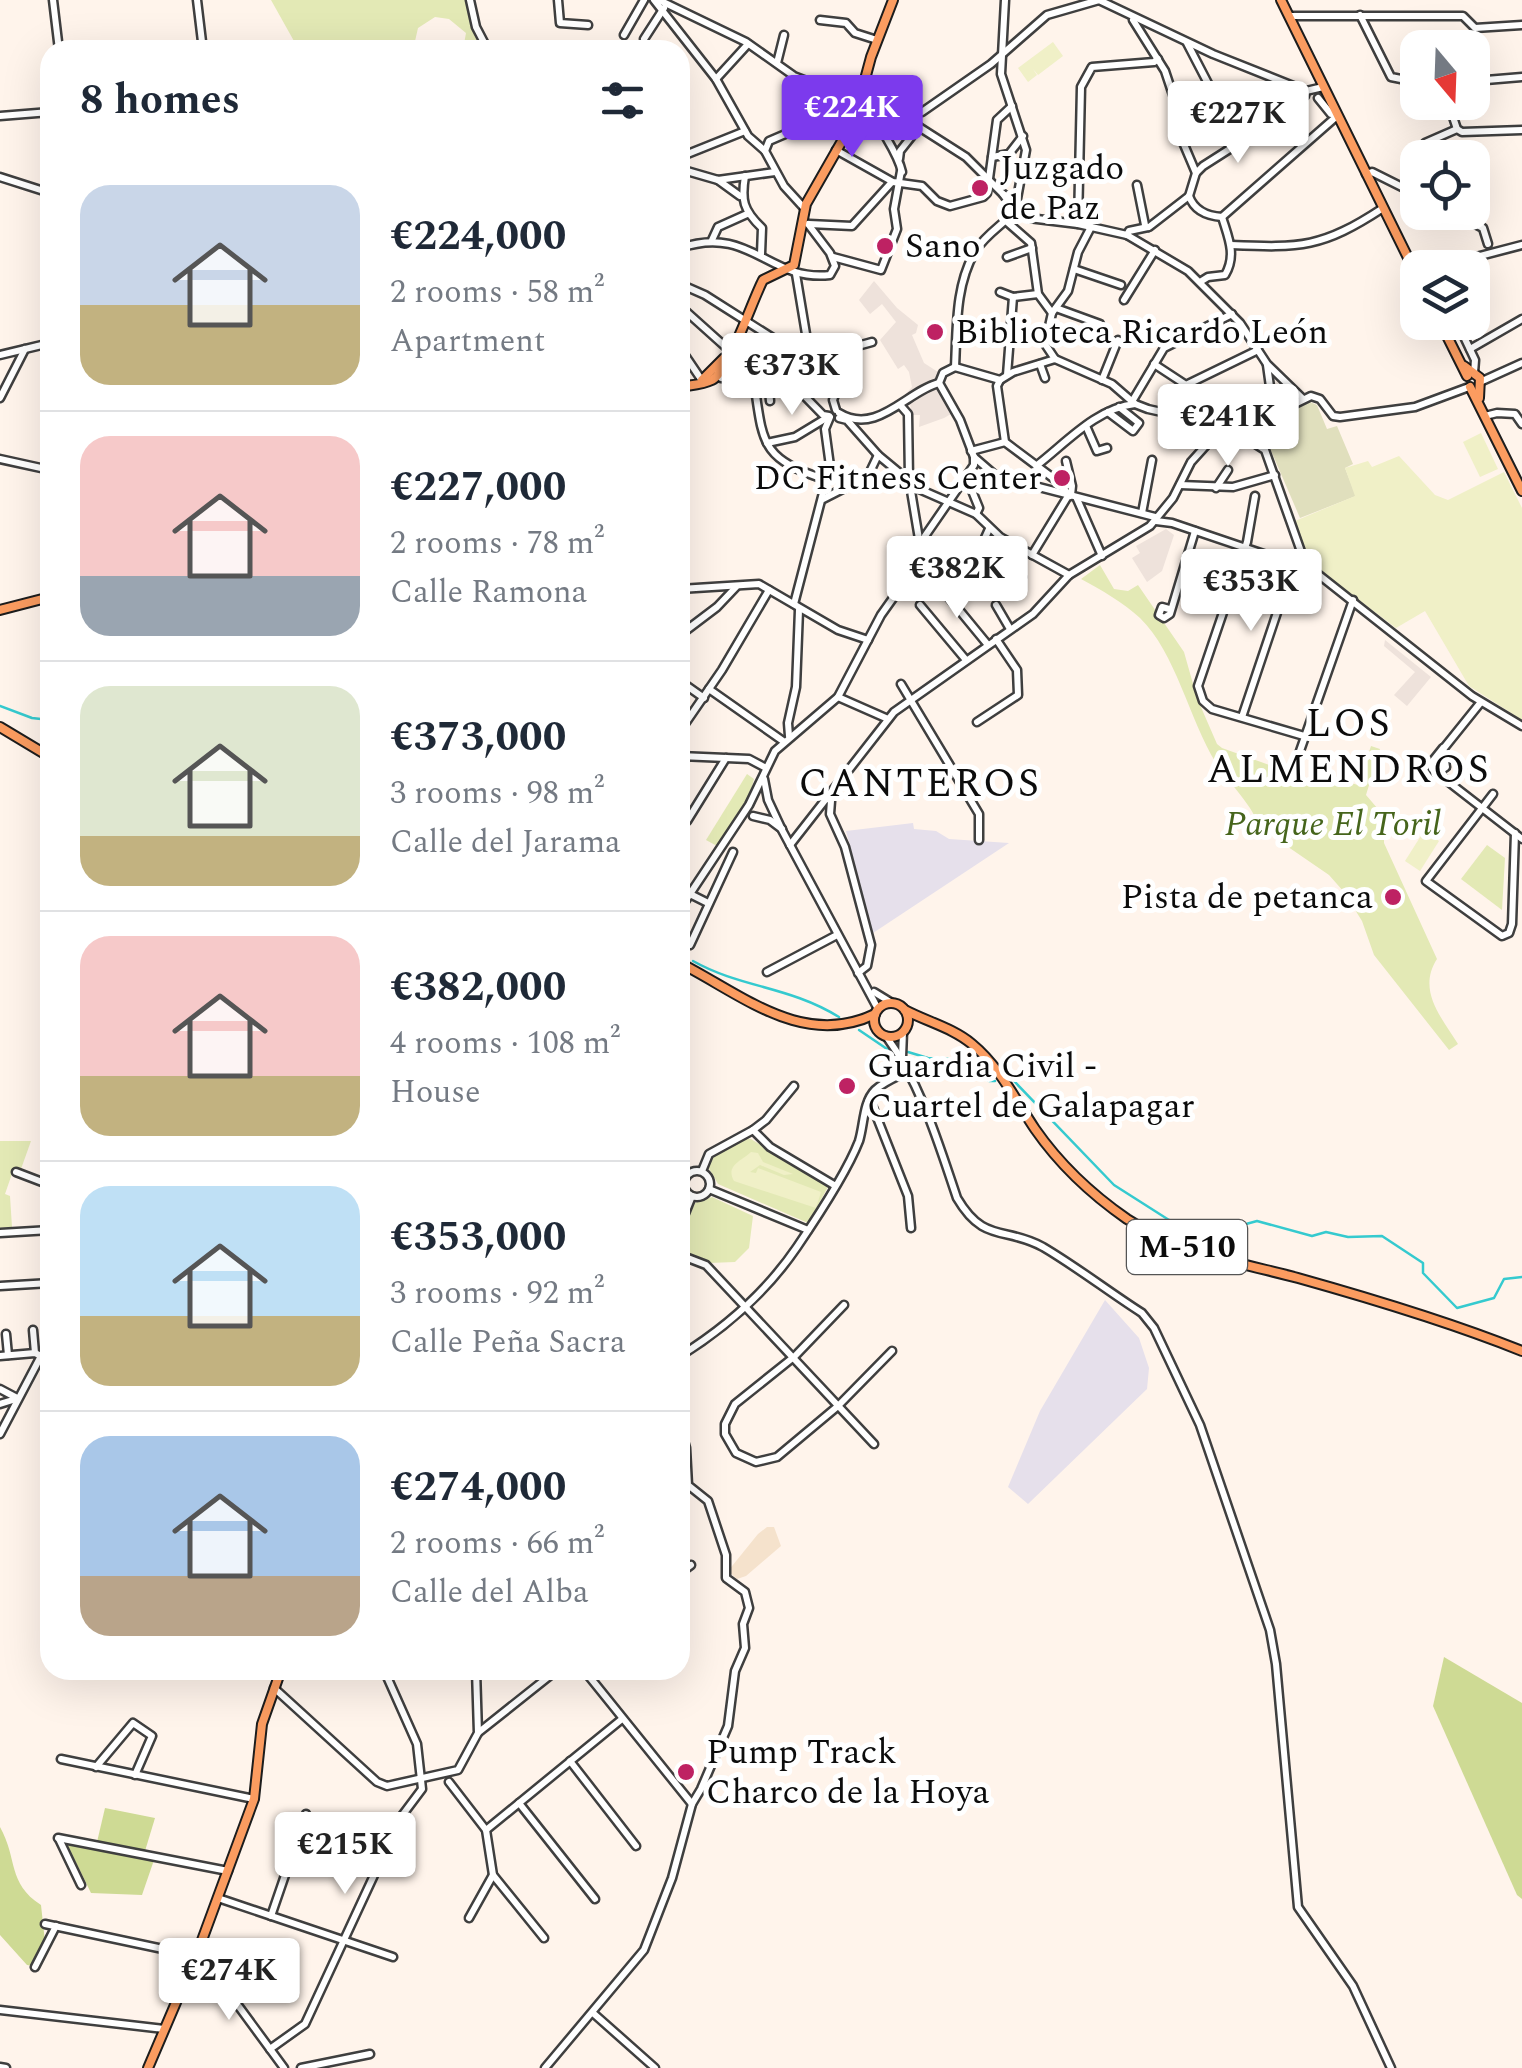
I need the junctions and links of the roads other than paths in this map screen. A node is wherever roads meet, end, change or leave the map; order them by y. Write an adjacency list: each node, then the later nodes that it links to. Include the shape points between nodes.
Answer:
1 (54, 0): 22 (street)
2 (198, 0): 23 (street)
3 (470, 0): 24 (street)
4 (558, 0): 18 (street, via 560,23)
5 (644, 0): 19 (street)
6 (656, 0): 12 (street)
7 (1003, 0): 30 (street)
8 (1100, 0): 11 (street); 30 (street, via 1047,15)
9 (1281, 0): 14 (main road)
10 (893, 1): 26 (main road)
11 (1109, 3): 15 (street)
12 (665, 8): 21 (street); 25 (street); 29 (street)
13 (1360, 15): 14 (street); 17 (street, via 1463,16 1475,28); 36 (street, via 1391,77)
14 (1288, 16): 39 (main road)
15 (1132, 18): 27 (street); 31 (street)
16 (820, 20): 26 (street, via 846,23)
17 (1522, 24)
18 (588, 25)
19 (624, 35)
20 (784, 35): 32 (street)
21 (644, 38)
22 (59, 40)
23 (203, 40)
24 (483, 40)
25 (688, 40)
26 (877, 40): 41 (main road)
27 (1187, 42): 40 (street); 55 (street)
28 (690, 43): 37 (street)
29 (748, 44): 32 (street); 37 (street)
30 (1002, 53): 33 (street); 34 (street)
31 (1158, 59): 63 (street); 84 (street, via 1092,67 1080,86)
32 (776, 64): 41 (street)
33 (991, 64): 34 (street); 44 (street, via 922,112)
34 (1001, 74): 43 (street)
35 (1522, 77): 38 (street)
36 (1400, 78)
37 (716, 79): 52 (street)
38 (1490, 80)
39 (1322, 93): 40 (street); 47 (main road)
40 (1305, 94): 55 (street)
41 (856, 101): 42 (street); 56 (main road, via 854,120); 57 (street, via 769,141)
42 (871, 106): 44 (street); 60 (street)
43 (1012, 106): 53 (street); 59 (street, via 996,120)
44 (903, 110): 49 (street)
45 (40, 113): 46 (street)
46 (0, 116)
47 (1337, 116): 64 (main road); 81 (street)
48 (1453, 120): 50 (street)
49 (918, 127): 60 (street); 69 (street)
50 (1456, 129): 51 (street); 54 (street)
51 (1522, 130)
52 (745, 131): 57 (street); 58 (street)
53 (1024, 135): 59 (street, via 1010,154); 77 (street)
54 (1432, 140)
55 (1239, 143): 63 (street)
56 (836, 150): 68 (street, via 872,177); 79 (main road)
57 (765, 151): 62 (street)
58 (690, 154)
59 (992, 157): 69 (street)
60 (899, 158): 68 (street)
61 (690, 172): 67 (street)
62 (775, 172): 65 (street); 79 (street)
63 (1196, 173): 75 (street)
64 (1366, 174): 71 (street); 78 (main road)
65 (746, 176): 67 (street); 74 (street)
66 (0, 177): 72 (street)
67 (718, 180): 74 (street)
68 (899, 182): 76 (street, via 922,186 953,206); 83 (street, via 868,204 852,226); 99 (street, via 897,229 881,270)
69 (990, 183): 73 (street); 76 (street)
70 (1137, 185): 85 (street)
71 (1400, 186)
72 (40, 190)
73 (1001, 192): 76 (street); 77 (street)
74 (740, 196): 80 (street)
75 (1189, 196): 81 (street, via 1196,208); 85 (street)
76 (984, 197)
77 (1016, 206): 82 (street); 84 (street, via 1029,218)
78 (1383, 208): 92 (street, via 1310,245); 96 (main road)
79 (805, 209): 83 (main road)
80 (747, 214): 89 (street, via 718,227); 98 (street, via 762,228)
81 (1222, 217): 92 (street)
82 (1006, 221): 94 (street); 139 (street, via 971,260 960,294)
83 (805, 224): 99 (street); 103 (main road)
84 (1078, 224): 86 (street)
85 (1147, 226): 88 (street); 95 (street)
86 (1091, 227): 88 (street); 102 (street)
87 (1483, 230): 90 (street)
88 (1127, 235): 95 (street)
89 (712, 240): 93 (street); 98 (street)
90 (1488, 244)
91 (1522, 244): 97 (street)
92 (1231, 245): 105 (street, via 1225,275)
93 (690, 246)
94 (1032, 248): 100 (street); 109 (street)
95 (1151, 248): 105 (street); 111 (street)
96 (1404, 250)
97 (1490, 253)
98 (761, 254): 101 (street)
99 (833, 257): 103 (street, via 830,274)
100 (1007, 257)
101 (769, 261): 103 (street); 104 (street)
102 (1074, 269): 106 (street); 112 (street)
103 (793, 271): 104 (main road); 119 (street)
104 (765, 278): 116 (main road)
105 (1200, 282): 113 (street)
106 (1121, 285)
107 (690, 288): 116 (street)
108 (1000, 292): 110 (street)
109 (1038, 294): 110 (street); 112 (street)
110 (1013, 297): 143 (street)
111 (1124, 300)
112 (1054, 310): 117 (street); 132 (street, via 1044,344)
113 (1232, 314): 129 (street); 136 (street, via 1164,348)
114 (690, 316): 130 (street)
115 (1522, 319): 126 (street)
116 (743, 321): 118 (main road); 119 (street, via 776,340)
117 (1100, 324)
118 (736, 338): 130 (main road); 141 (main road)
119 (807, 340): 123 (street)
120 (1118, 340): 145 (street)
121 (1449, 340): 146 (main road)
122 (1466, 340): 126 (street)
123 (818, 342): 128 (street); 138 (street)
124 (872, 342): 128 (street)
125 (40, 346): 127 (street)
126 (1470, 349): 146 (street)
127 (25, 350): 131 (street); 152 (street)
128 (843, 350): 138 (street)
129 (1258, 350): 136 (street, via 1186,385); 137 (street)
130 (727, 354): 141 (street); 147 (main road)
131 (0, 356)
132 (1055, 360): 135 (street); 145 (street)
133 (690, 362): 147 (street)
134 (1522, 363): 146 (street)
135 (1040, 364): 143 (street); 144 (street)
136 (1154, 364): 155 (street)
137 (1267, 364): 153 (street); 161 (street)
138 (824, 366): 140 (street); 159 (street, via 837,389)
139 (955, 367): 143 (street); 149 (street)
140 (783, 374): 142 (street); 159 (street, via 823,414)
141 (718, 375): 147 (main road); 148 (street)
142 (768, 378): 148 (street); 154 (street)
143 (1003, 378): 166 (street, via 997,386)
144 (1045, 378)
145 (1102, 380): 151 (street)
146 (1473, 380): 153 (street, via 1415,407 1339,417 1318,398); 160 (main road)
147 (703, 381): 150 (main road)
148 (754, 381): 167 (street)
149 (939, 382): 156 (street); 169 (street)
150 (690, 384)
151 (1126, 394): 155 (street); 157 (street)
152 (0, 398)
153 (1303, 399): 161 (street)
154 (770, 401)
155 (1134, 402): 157 (street); 165 (street)
156 (901, 406): 162 (street); 178 (street, via 908,414)
157 (1121, 406): 158 (street); 158 (street, via 1138,423 1132,431)
158 (1108, 412): 164 (street)
159 (834, 415): 162 (street); 167 (street); 180 (street, via 825,428)
160 (1485, 416): 163 (street, via 1512,413); 183 (main road)
161 (1266, 417): 165 (street)
162 (855, 423): 170 (street)
163 (1522, 424)
164 (1086, 426): 168 (street, via 1097,452); 174 (street)
165 (1230, 427): 177 (street, via 1262,446); 181 (street, via 1208,442)
166 (1005, 442): 169 (street); 174 (street)
167 (766, 443): 180 (street, via 790,469)
168 (1108, 448)
169 (973, 454): 179 (street); 185 (street, via 1003,480)
170 (878, 455): 178 (street); 186 (street, via 868,476)
171 (0, 458): 175 (street)
172 (1152, 460): 188 (street)
173 (1066, 461): 185 (street)
174 (1036, 466): 185 (street)
175 (40, 468)
176 (1228, 470): 182 (street)
177 (1275, 475): 182 (street); 201 (street, via 1304,560)
178 (909, 476): 187 (street); 195 (street)
179 (966, 476): 187 (street); 189 (street, via 980,508)
180 (826, 480): 186 (street)
181 (1180, 485): 182 (street); 190 (street)
182 (1216, 488)
183 (1522, 491)
184 (1255, 496): 197 (street)
185 (1072, 497): 188 (street); 198 (street); 199 (street)
186 (822, 500): 213 (street)
187 (949, 502): 189 (street); 195 (street)
188 (1142, 513): 190 (street)
189 (976, 514): 191 (street)
190 (1159, 518): 192 (street); 199 (street)
191 (989, 529): 193 (street); 194 (street)
192 (1196, 530): 197 (street); 214 (street)
193 (1000, 537): 198 (street); 203 (street)
194 (981, 545): 196 (street); 209 (street, via 975,577)
195 (921, 546): 200 (street)
196 (968, 546)
197 (1244, 547): 201 (street); 231 (street, via 1198,686 1207,706)
198 (1032, 556): 202 (street)
199 (1102, 556): 202 (street)
200 (918, 560): 209 (street); 220 (street)
201 (1298, 564): 207 (street); 231 (street)
202 (1069, 576): 218 (street)
203 (1022, 577)
204 (737, 586): 205 (street); 206 (street, via 754,583); 217 (street)
205 (690, 588)
206 (768, 590): 213 (street); 225 (street)
207 (1344, 592): 210 (street); 216 (street)
208 (40, 599): 215 (main road)
209 (952, 600): 221 (street)
210 (1352, 600): 216 (street); 229 (street)
211 (920, 605): 222 (street)
212 (996, 605): 218 (street)
213 (796, 606): 220 (street); 237 (street)
214 (1169, 609)
215 (0, 610)
216 (1344, 618): 236 (street)
217 (690, 627)
218 (1010, 629): 219 (street)
219 (996, 639): 221 (street); 233 (street, via 1017,670 1018,695)
220 (868, 640): 226 (street)
221 (988, 645): 222 (street)
222 (966, 660): 228 (street)
223 (901, 684): 228 (street)
224 (690, 688): 227 (street)
225 (709, 689): 227 (street); 237 (street)
226 (838, 696): 232 (street); 237 (street)
227 (704, 698): 230 (street)
228 (912, 698): 232 (street); 258 (street, via 978,814)
229 (1481, 702): 234 (street); 241 (street)
230 (690, 717)
231 (1242, 718): 236 (street)
232 (888, 719): 246 (street)
233 (977, 722)
234 (1522, 726)
235 (0, 727): 238 (main road)
236 (1304, 736): 243 (street)
237 (789, 737): 242 (street)
238 (40, 751)
239 (690, 756): 240 (street)
240 (726, 758): 242 (street); 252 (street)
241 (1439, 758): 244 (street, via 1446,767); 244 (street, via 1430,766)
242 (766, 768): 247 (street); 248 (street)
243 (1294, 768)
244 (1440, 773): 250 (street)
245 (1493, 794): 250 (street)
246 (827, 798): 249 (street); 251 (street)
247 (751, 802): 248 (street, via 762,796); 253 (street); 256 (street)
248 (770, 803): 254 (street); 255 (street)
249 (819, 808): 251 (street); 259 (street)
250 (1482, 808): 257 (street); 257 (street, via 1426,881 1502,936 1512,924)
251 (830, 814): 267 (street, via 846,847 871,945 867,966)
252 (690, 816)
253 (754, 816): 254 (street); 256 (street)
254 (764, 818): 255 (street)
255 (782, 830): 259 (street)
256 (731, 834): 261 (street)
257 (1519, 836)
258 (979, 840)
259 (790, 845): 263 (street)
260 (734, 852): 262 (street)
261 (690, 894): 262 (street)
262 (708, 903): 264 (street)
263 (837, 934): 266 (street); 267 (street)
264 (690, 946)
265 (690, 967): 272 (main road, via 791,1022)
266 (767, 972)
267 (858, 973): 268 (street)
268 (869, 988): 269 (street); 271 (street)
269 (892, 1003): 270 (main road, M-510); 271 (main road)
270 (905, 1010): 273 (main road, M-510); 274 (main road)
271 (876, 1012): 272 (main road); 275 (main road)
272 (855, 1022): 275 (main road)
273 (929, 1022): 274 (main road); 302 (main road, M-510, via 958,1033 988,1058 1065,1168 1131,1221 1198,1251)
274 (904, 1030): 275 (main road); 276 (street)
275 (882, 1033): 276 (street)
276 (902, 1058): 277 (street)
277 (908, 1071): 279 (street); 359 (street, via 964,1211 983,1228 1039,1245 1142,1314 1172,1365 1213,1458 1274,1646 1298,1908 1353,1986)
278 (794, 1086): 280 (street)
279 (870, 1098): 285 (street, via 858,1142); 289 (street, via 908,1196)
280 (752, 1130): 281 (street, via 710,1154); 285 (street)
281 (702, 1171): 283 (street); 286 (street)
282 (16, 1172): 284 (street)
283 (690, 1172)
284 (40, 1180)
285 (834, 1185): 290 (street)
286 (709, 1189): 287 (street); 290 (street)
287 (692, 1196): 288 (street)
288 (690, 1201)
289 (911, 1228)
290 (808, 1230): 297 (street)
291 (40, 1231): 292 (street)
292 (0, 1233)
293 (690, 1259): 297 (street, via 706,1266)
294 (40, 1284): 295 (street)
295 (0, 1286)
296 (844, 1305): 305 (street)
297 (745, 1307): 300 (street); 305 (street)
298 (33, 1330): 303 (street)
299 (6, 1334): 304 (street)
300 (690, 1350)
301 (892, 1351): 309 (street)
302 (1522, 1351)
303 (38, 1354): 304 (street); 307 (street)
304 (4, 1355)
305 (793, 1358): 309 (street); 309 (street, via 728,1413 725,1434 736,1453 756,1462 776,1456)
306 (0, 1389): 307 (street)
307 (17, 1398): 308 (street); 310 (street)
308 (0, 1404)
309 (838, 1406): 311 (street)
310 (0, 1434)
311 (874, 1444)
312 (690, 1487): 331 (street, via 708,1501 726,1555 726,1578 744,1592 749,1608 728,1726)
313 (277, 1680): 318 (main road)
314 (388, 1680): 327 (street, via 416,1744)
315 (476, 1680): 320 (street)
316 (544, 1680): 321 (street)
317 (592, 1680): 319 (street)
318 (274, 1688): 327 (street, via 377,1782); 329 (main road, via 262,1724)
319 (622, 1718): 324 (street); 331 (street)
320 (477, 1719): 321 (street); 322 (street)
321 (489, 1724): 322 (street)
322 (478, 1733): 327 (street, via 458,1770)
323 (61, 1760): 325 (street)
324 (570, 1760): 330 (street); 334 (street)
325 (96, 1767): 326 (street); 326 (street, via 133,1723 152,1736)
326 (135, 1775): 329 (street)
327 (420, 1778): 345 (street, via 422,1789 401,1817)
328 (449, 1782): 333 (street)
329 (254, 1799): 335 (main road)
330 (519, 1802): 333 (street); 339 (street)
331 (692, 1804): 350 (street, via 644,1950)
332 (306, 1814): 340 (street)
333 (486, 1830): 336 (street)
334 (636, 1846)
335 (228, 1871): 337 (street, via 58,1838); 338 (main road)
336 (493, 1875): 341 (street); 344 (street)
337 (82, 1885)
338 (218, 1898): 340 (street); 346 (main road)
339 (595, 1899)
340 (270, 1916): 345 (street)
341 (469, 1918)
342 (45, 1924): 343 (street)
343 (56, 1926): 346 (street); 348 (street)
344 (544, 1938)
345 (344, 1941): 347 (street); 352 (street, via 305,2024)
346 (197, 1954): 351 (main road); 352 (street)
347 (392, 1957)
348 (36, 1967)
349 (0, 2010): 351 (street)
350 (593, 2013): 357 (street); 358 (street)
351 (164, 2029): 354 (main road)
352 (270, 2049): 355 (street)
353 (370, 2054): 356 (street)
354 (148, 2068)
355 (284, 2068)
356 (301, 2068)
357 (545, 2068)
358 (654, 2068)
359 (1391, 2068)

